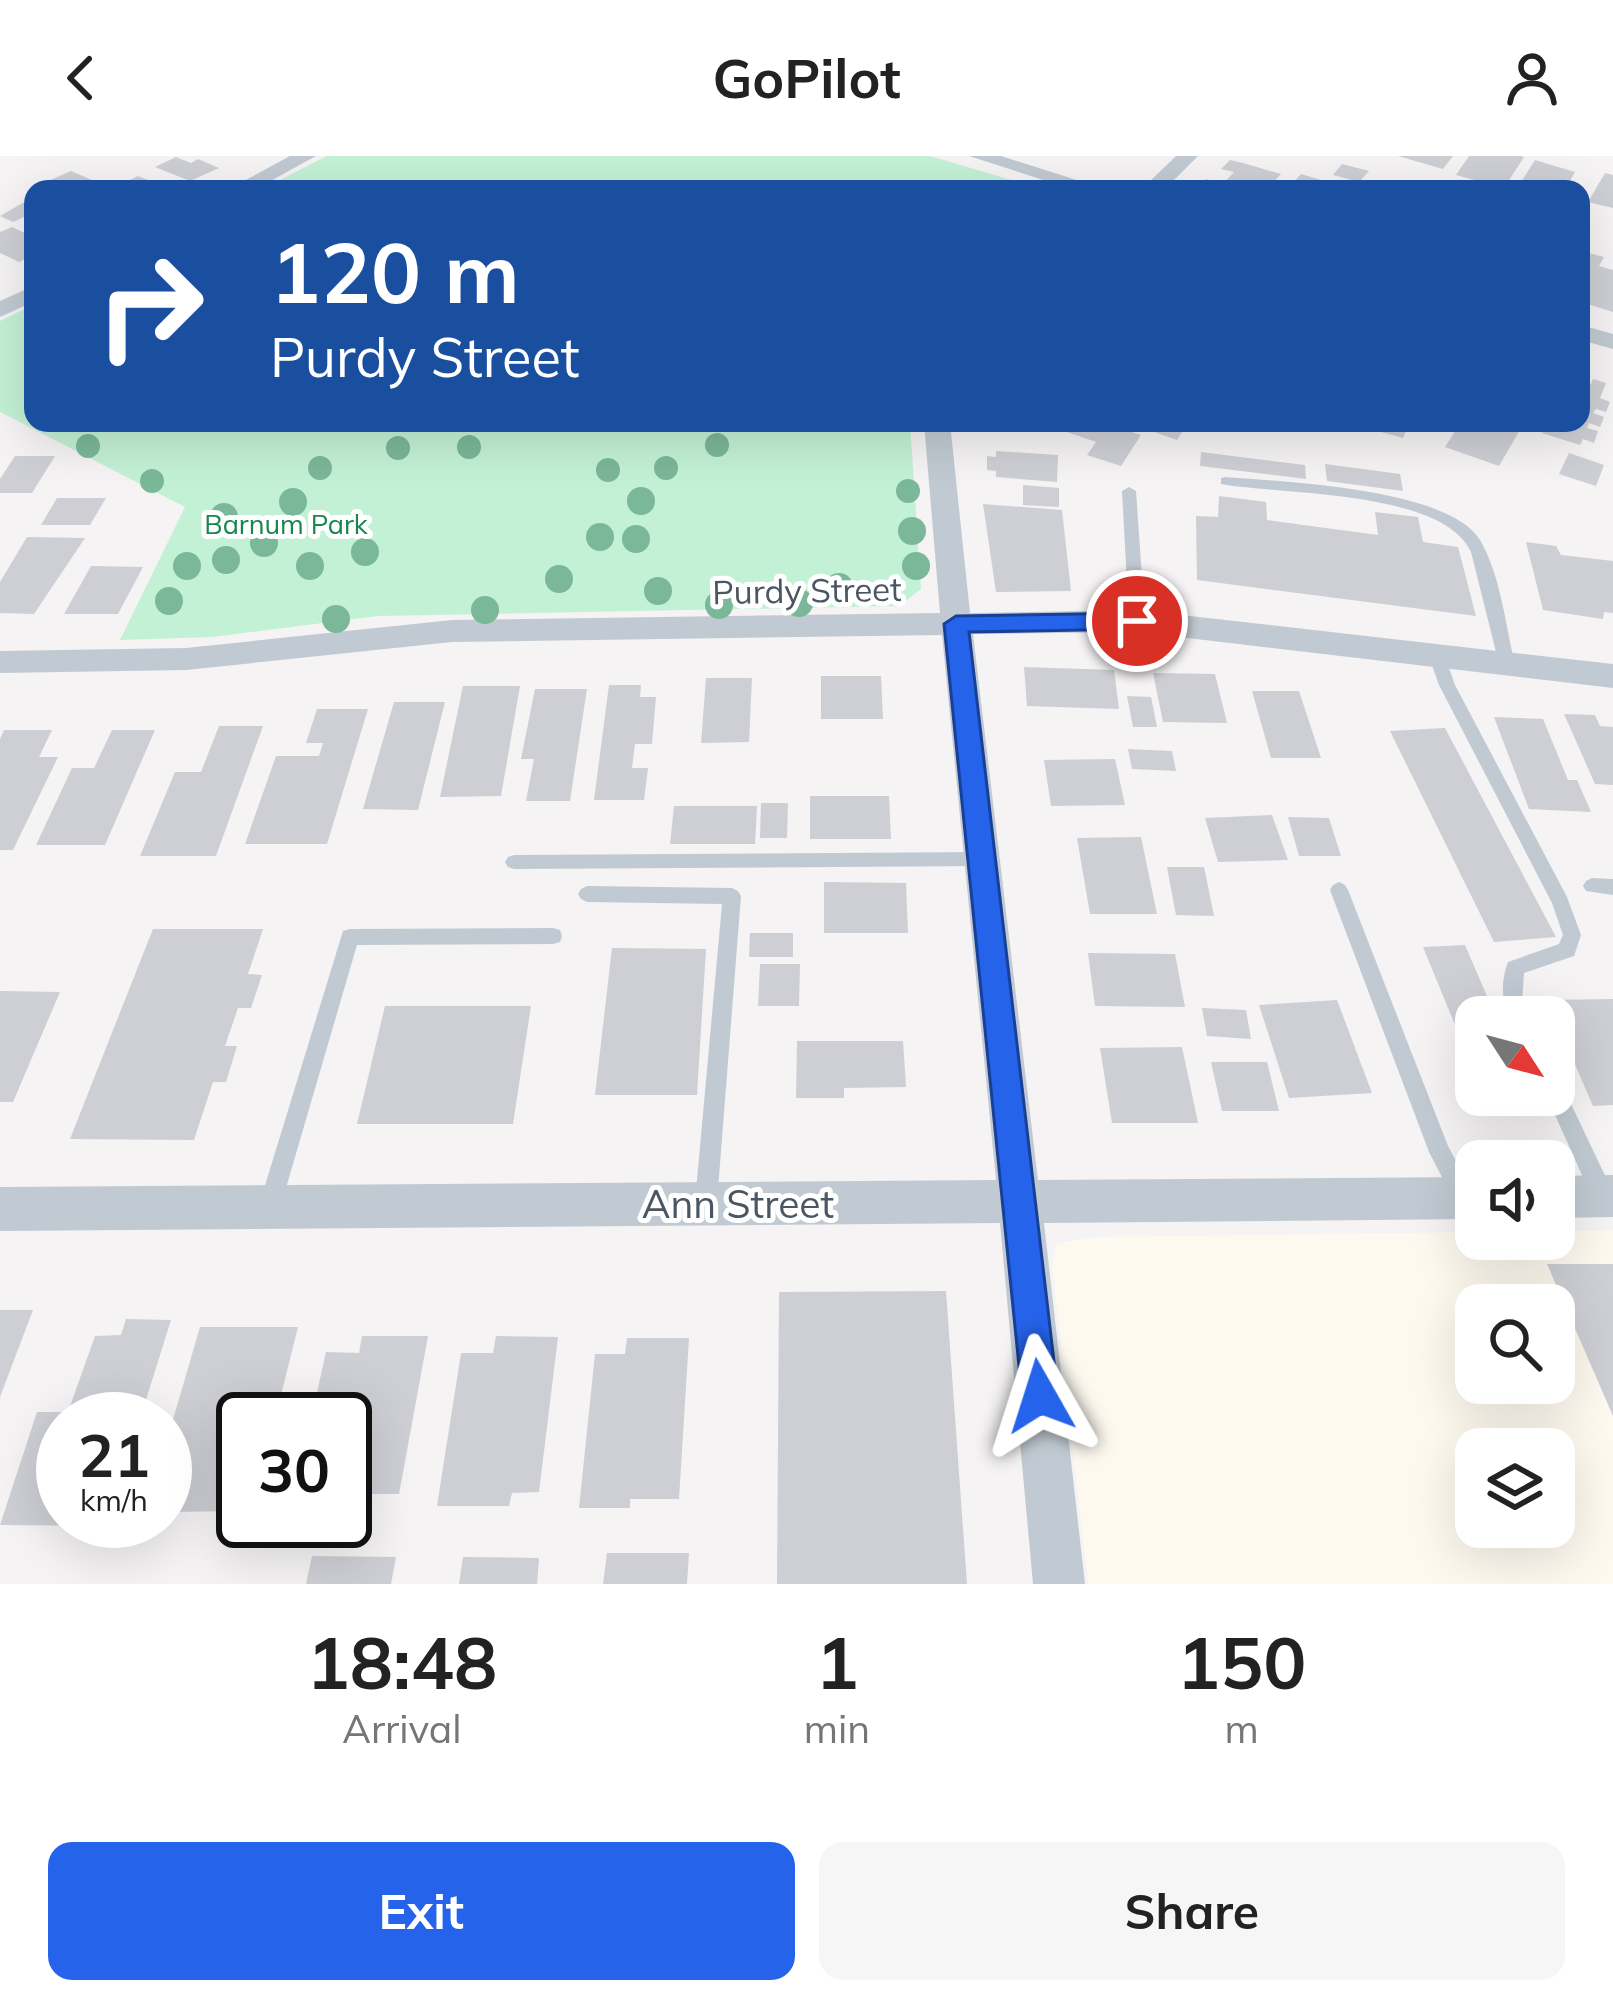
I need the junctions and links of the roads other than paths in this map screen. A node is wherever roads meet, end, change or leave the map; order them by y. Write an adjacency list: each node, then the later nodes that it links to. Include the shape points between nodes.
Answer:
1 (979, 156): 5 (street)
2 (1188, 156): 6 (street)
3 (287, 159): 4 (street)
4 (254, 180)
5 (1063, 180)
6 (1163, 180)
7 (938, 432): 11 (street)
8 (1226, 481): 14 (lane, via 1450,516 1472,538)
9 (1129, 491): 10 (lane)
10 (1137, 621): 11 (street, Purdy Street); 12 (street, Purdy Street)
11 (956, 624): 13 (street, Purdy Street, via 452,631 186,658); 16 (street)
12 (1437, 657): 14 (street, Purdy Street); 23 (lane, via 1572,935 1567,950 1515,968)
13 (0, 662)
14 (1508, 664): 15 (street, Purdy Street)
15 (1613, 676)
16 (983, 860): 17 (lane); 30 (street)
17 (514, 862)
18 (1592, 886): 19 (lane)
19 (1613, 887)
20 (1339, 890): 25 (lane)
21 (587, 894): 29 (lane, via 733,896)
22 (553, 936): 32 (lane, via 350,938)
23 (1513, 996)
24 (1567, 1116): 26 (lane)
25 (1455, 1175)
26 (1608, 1196): 27 (street)
27 (1575, 1197)
28 (1455, 1198): 30 (street, Ann Street)
29 (706, 1202): 30 (street, Ann Street); 32 (street, Ann Street)
30 (1021, 1202): 33 (street)
31 (0, 1209): 32 (street, Ann Street)
32 (268, 1209)
33 (1059, 1584)

